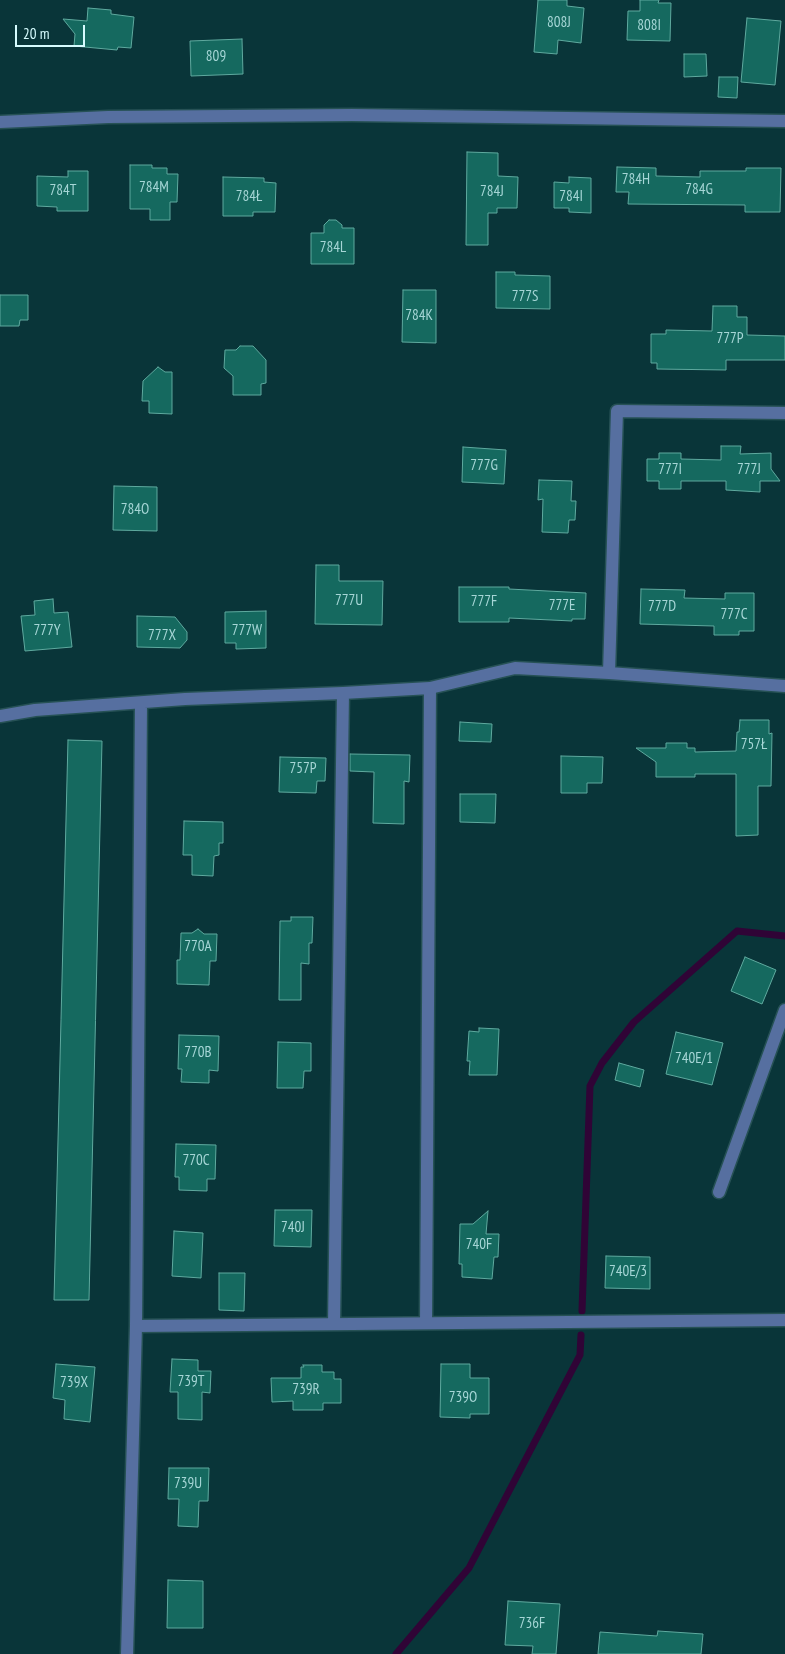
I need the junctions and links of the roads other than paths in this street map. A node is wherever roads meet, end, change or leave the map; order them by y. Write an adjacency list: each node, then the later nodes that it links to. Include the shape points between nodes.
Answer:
1 (785, 121): 2 (street, via 342,115 108,116)
2 (0, 122)
3 (785, 414): 4 (street, via 616,411)
4 (610, 673): 5 (street); 6 (street, via 516,668)
5 (785, 686)
6 (430, 688): 7 (street); 13 (street)
7 (343, 693): 8 (street, via 185,699); 14 (street)
8 (141, 704): 9 (street, via 35,710); 15 (street)
9 (0, 716)
10 (785, 1010): 11 (street)
11 (719, 1192)
12 (785, 1320): 13 (street)
13 (426, 1323): 14 (street)
14 (334, 1324): 15 (street)
15 (136, 1326): 16 (street)
16 (127, 1654)

